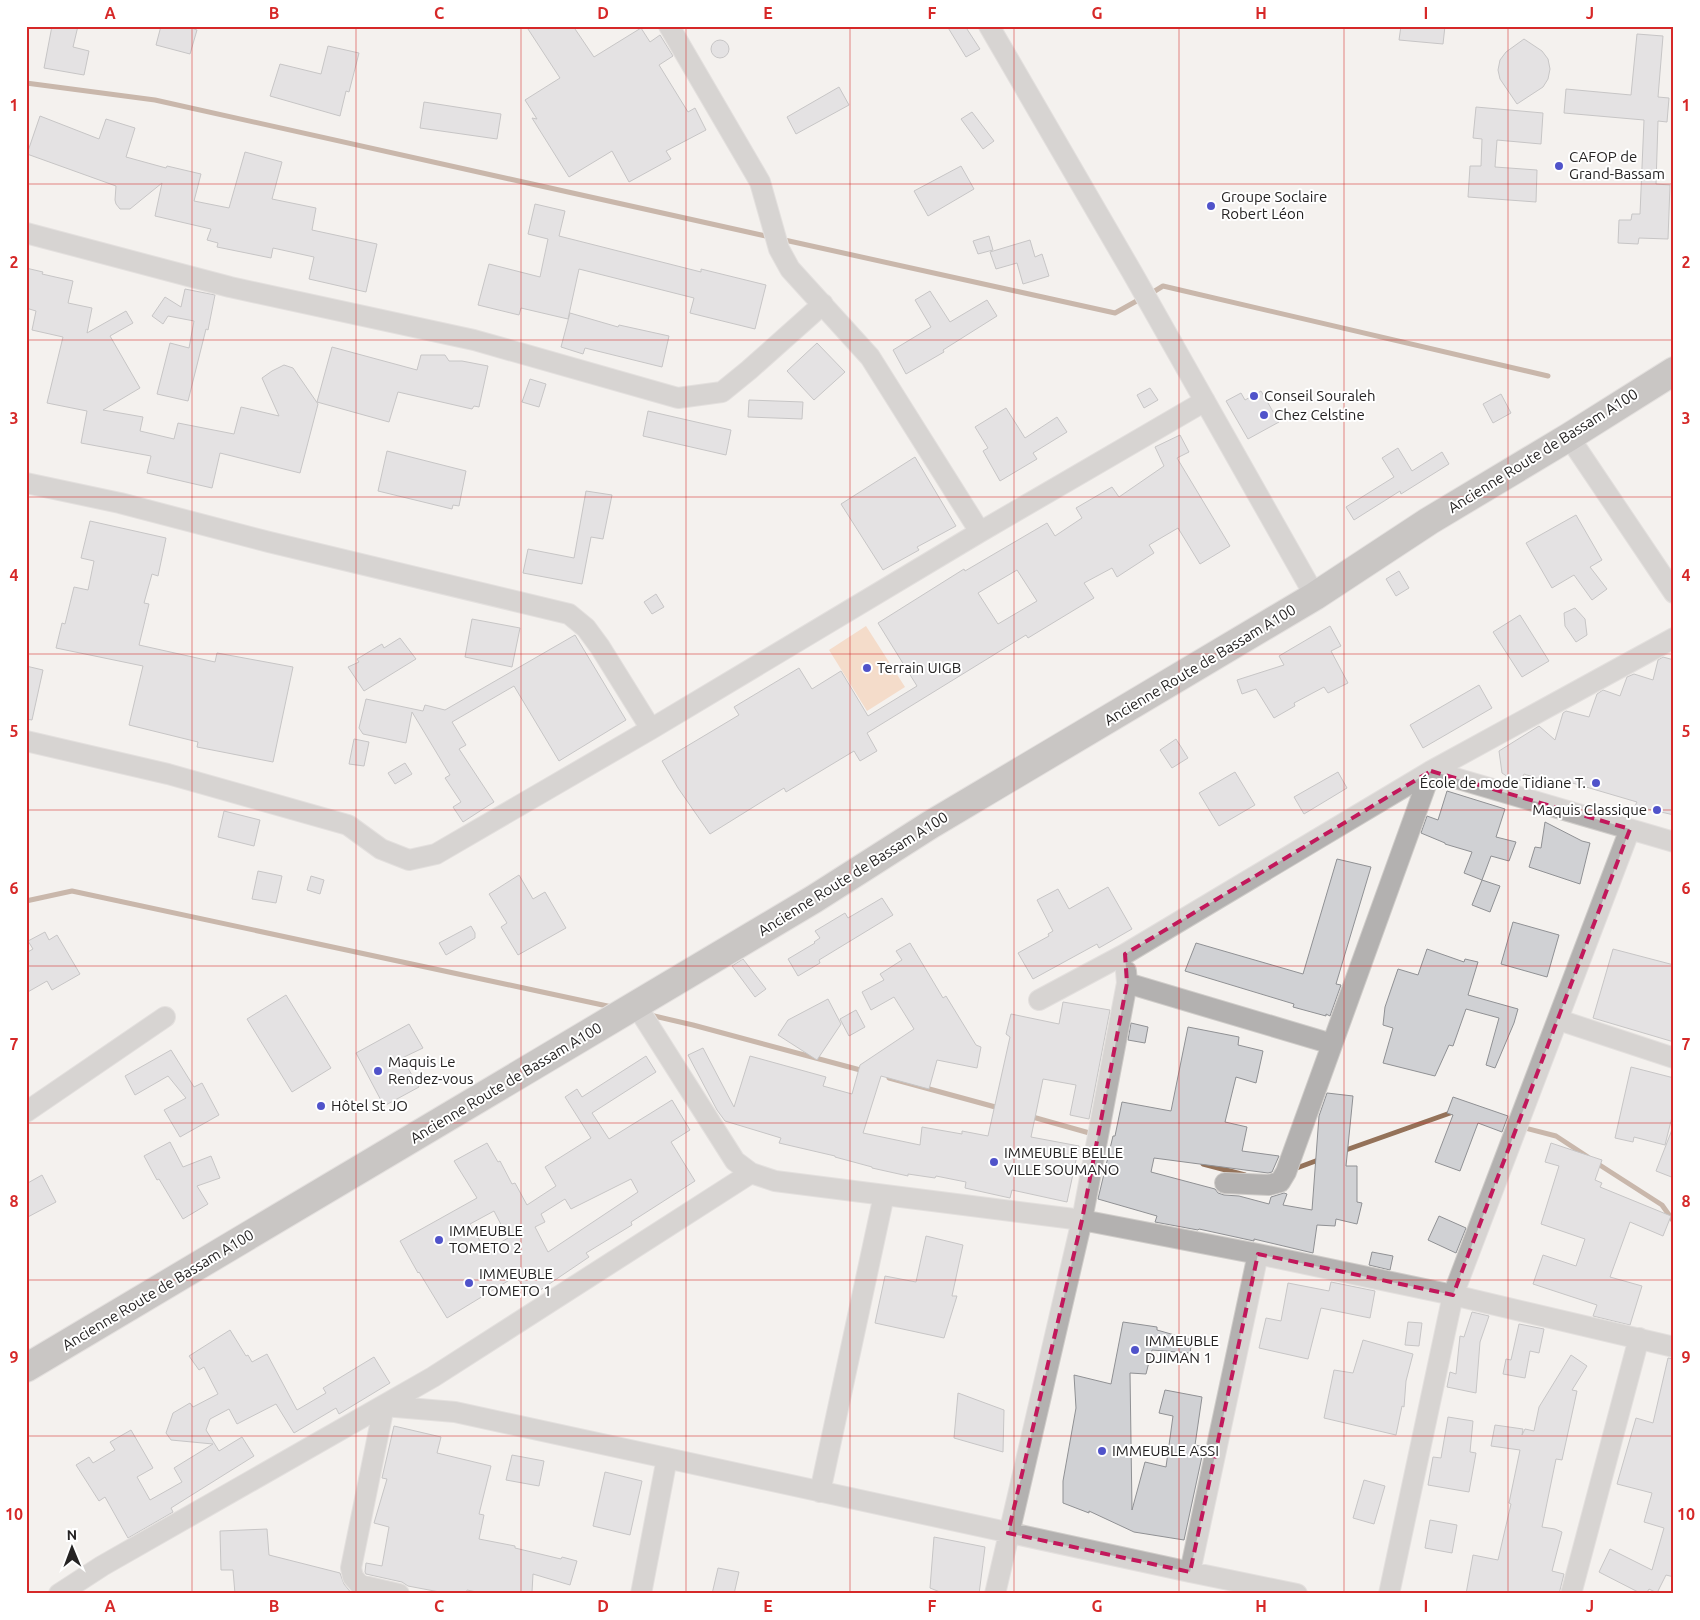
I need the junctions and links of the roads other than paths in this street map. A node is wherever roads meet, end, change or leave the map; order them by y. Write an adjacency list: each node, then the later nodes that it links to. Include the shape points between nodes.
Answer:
1 (669, 26): 4 (street, via 760,182 779,250 790,269)
2 (989, 26): 6 (street)
3 (26, 233): 4 (street, via 230,287 474,340 678,398 722,392)
4 (823, 304): 9 (street, via 870,357)
5 (1674, 371): 7 (main road, Ancienne Route de Bassam A100)
6 (1205, 401): 9 (street); 11 (street)
7 (1569, 437): 10 (street); 11 (main road, Ancienne Route de Bassam A100, via 1429,521)
8 (26, 483): 13 (street, via 120,503 278,545 569,614 586,628 600,647)
9 (980, 532): 13 (street)
10 (1674, 593)
11 (1316, 596): 21 (main road, Ancienne Route de Bassam A100, via 930,825 814,899)
12 (1674, 638): 15 (street)
13 (651, 730): 14 (street, via 436,854 410,860 381,849 348,824 168,774)
14 (26, 741)
15 (1431, 771): 16 (street); 18 (street); 24 (street)
16 (1630, 829): 17 (street); 23 (street)
17 (1674, 842)
18 (1125, 954): 19 (street); 20 (street)
19 (1127, 983): 24 (street); 30 (street)
20 (1039, 1000)
21 (636, 1005): 27 (street, via 735,1160); 35 (main road, Ancienne Route de Bassam A100)
22 (165, 1017): 26 (street)
23 (1559, 1020): 25 (street); 32 (street)
24 (1332, 1044): 28 (street, via 1280,1182 1269,1185)
25 (1674, 1058)
26 (26, 1112)
27 (751, 1173): 29 (street, via 776,1181); 36 (street)
28 (1225, 1183)
29 (884, 1195): 30 (street); 38 (street)
30 (1082, 1220): 31 (street); 39 (street)
31 (1258, 1254): 32 (street); 40 (street)
32 (1453, 1295): 33 (street); 46 (street)
33 (1639, 1338): 34 (street); 47 (street)
34 (1674, 1347)
35 (26, 1368)
36 (384, 1406): 37 (street, via 455,1412); 41 (street, via 102,1566); 42 (street, via 351,1568 360,1585)
37 (667, 1458): 38 (street); 43 (street)
38 (820, 1492): 39 (street)
39 (1008, 1533): 40 (street); 44 (street)
40 (1190, 1572): 45 (street)
41 (59, 1594)
42 (399, 1594)
43 (640, 1594)
44 (995, 1594)
45 (1297, 1594)
46 (1389, 1594)
47 (1572, 1594)

